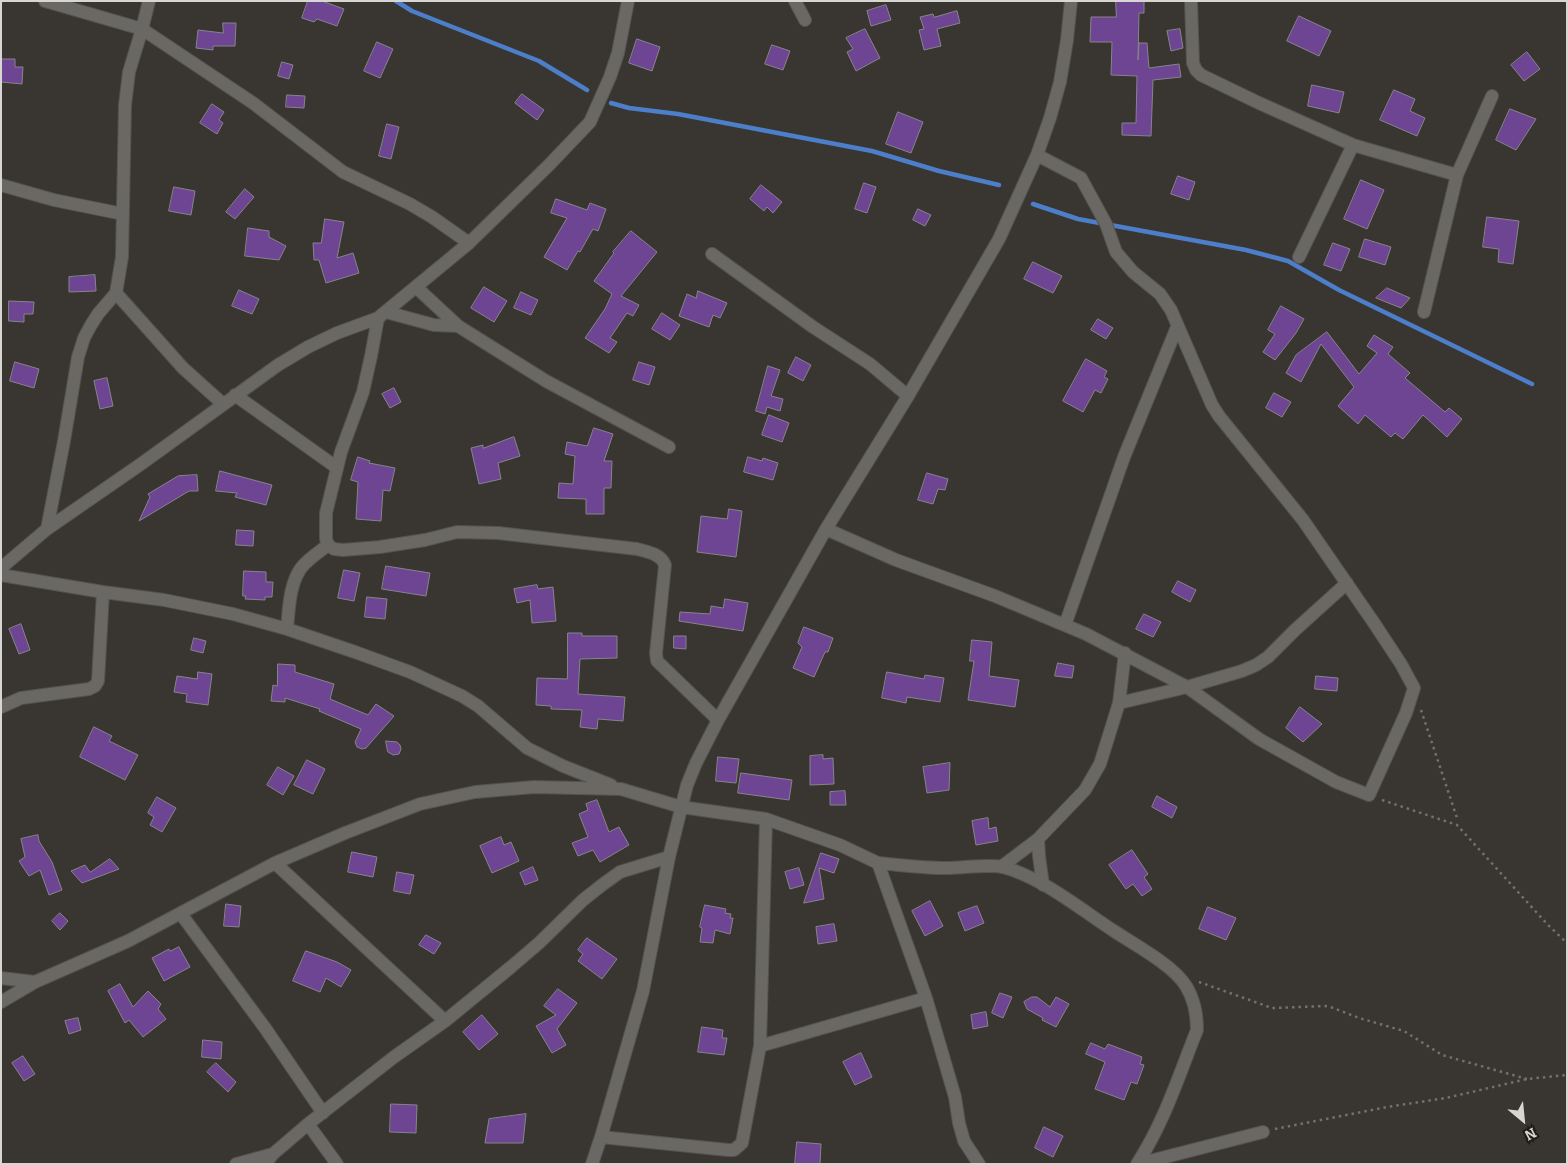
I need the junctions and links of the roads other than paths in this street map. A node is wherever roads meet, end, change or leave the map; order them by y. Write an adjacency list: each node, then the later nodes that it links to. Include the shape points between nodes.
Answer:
1 (45, 1): 8 (street)
2 (149, 1): 8 (street)
3 (628, 1): 15 (street, via 613,69 590,122)
4 (795, 1): 7 (street)
5 (1071, 1): 11 (street, via 1060,82)
6 (1191, 1): 10 (street, via 1193,63 1201,75)
7 (805, 20)
8 (142, 29): 14 (street, via 129,72 125,105); 15 (street, via 253,103 343,172 410,204)
9 (1492, 96): 12 (street)
10 (1353, 145): 12 (street); 17 (street)
11 (1037, 155): 23 (street, via 1081,178 1106,224 1116,252 1133,272 1160,294); 25 (street, via 999,239)
12 (1457, 175): 20 (street)
13 (1, 185): 14 (street)
14 (123, 214): 19 (street, via 122,257)
15 (470, 243): 18 (street)
16 (712, 254): 25 (street, via 812,328 870,364)
17 (1299, 257)
18 (416, 287): 21 (street); 22 (street)
19 (116, 293): 26 (street, via 183,368); 29 (street, via 91,325 78,357)
20 (1424, 312)
21 (382, 315): 22 (street); 24 (street, via 308,347); 28 (street, via 363,392)
22 (458, 326): 27 (street, via 546,381)
23 (1177, 327): 34 (street, via 1219,416 1303,520); 36 (street, via 1124,457)
24 (235, 395): 26 (street); 28 (street)
25 (908, 396): 30 (street)
26 (223, 404): 29 (street)
27 (669, 447)
28 (336, 467): 31 (street, via 326,513)
29 (48, 529): 32 (street)
30 (826, 529): 36 (street, via 896,560); 42 (street)
31 (328, 545): 37 (street, via 308,560 296,577); 42 (street, via 343,550 380,547 457,532 498,533 637,549 657,556 665,565 657,661)
32 (1, 568)
33 (1, 575): 35 (street)
34 (1348, 583): 39 (street, via 1256,665); 39 (street, via 1414,688 1369,795 1336,782 1259,739)
35 (103, 592): 37 (street, via 164,600); 41 (street, via 98,681 95,686 21,698)
36 (1065, 625): 38 (street)
37 (287, 629): 43 (street, via 410,672 462,696 527,748)
38 (1125, 653): 39 (street); 40 (street)
39 (1188, 687): 40 (street)
40 (1119, 703): 46 (street, via 1100,764 1085,790)
41 (1, 707)
42 (718, 720): 44 (street, via 690,778)
43 (620, 789): 44 (street); 49 (street, via 534,787 475,792 420,804)
44 (681, 807): 45 (street); 47 (street)
45 (766, 819): 48 (street, via 840,845); 58 (street)
46 (1038, 839): 50 (street); 51 (street)
47 (669, 857): 57 (street, via 620,872 602,884 539,943); 62 (street, via 643,991)
48 (878, 863): 50 (street, via 945,868); 55 (street)
49 (275, 864): 52 (street); 57 (street)
50 (1001, 867): 51 (street)
51 (1043, 884): 68 (street, via 1174,973 1186,986 1193,1002 1197,1030 1151,1143)
52 (181, 914): 54 (street); 59 (street)
53 (1, 978): 54 (street)
54 (35, 982): 56 (street)
55 (926, 998): 58 (street); 67 (street, via 964,1140)
56 (1, 1002)
57 (445, 1021): 59 (street)
58 (760, 1046): 62 (street, via 742,1143 738,1147 728,1150)
59 (323, 1113): 60 (street)
60 (308, 1124): 63 (street); 65 (street)
61 (1263, 1132): 68 (street)
62 (601, 1137): 66 (street)
63 (269, 1159): 64 (street)
64 (236, 1164)
65 (337, 1164)
66 (592, 1164)
67 (979, 1164)
68 (1138, 1164)

